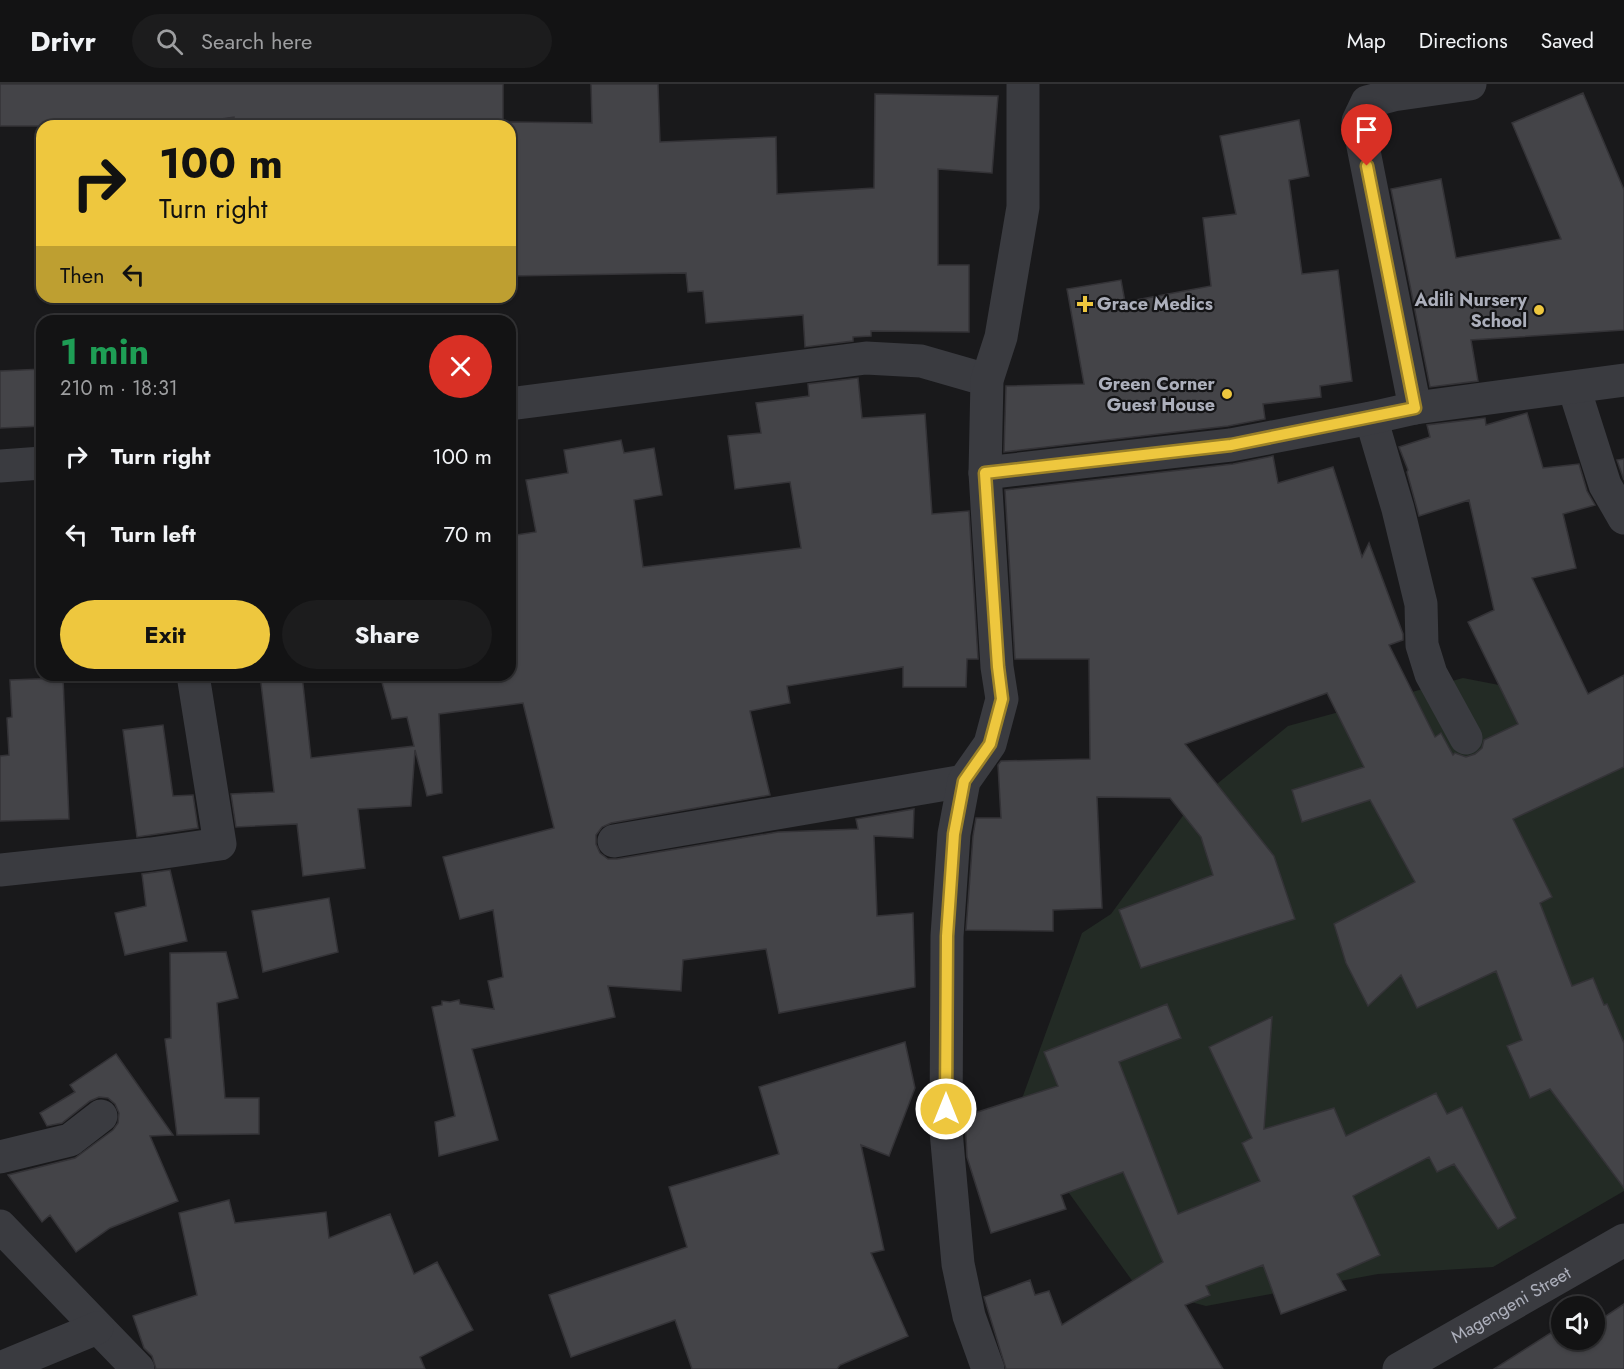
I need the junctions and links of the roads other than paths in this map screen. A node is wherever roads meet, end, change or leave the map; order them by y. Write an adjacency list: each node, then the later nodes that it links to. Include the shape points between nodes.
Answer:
1 (1023, 84): 3 (street, via 1023,207 1001,336)
2 (1470, 84): 7 (street, via 1367,102 1358,121)
3 (987, 380): 6 (street, via 921,361 866,358); 11 (street)
4 (1624, 380): 5 (street)
5 (1574, 388): 7 (street); 12 (street, via 1605,485)
6 (516, 403)
7 (1415, 408): 8 (street)
8 (1371, 418): 11 (street, via 1231,445); 14 (street, via 1421,604 1422,645 1431,674)
9 (36, 463): 10 (street)
10 (0, 466)
11 (985, 473): 15 (street, via 1002,699 990,744)
12 (1624, 518)
13 (194, 681): 17 (street, via 220,844)
14 (1466, 738)
15 (964, 781): 16 (street); 25 (street, via 954,834 947,936 946,1131 958,1264 969,1316)
16 (614, 841)
17 (0, 870)
18 (101, 1116): 19 (street, via 70,1140)
19 (0, 1157)
20 (0, 1226): 22 (street)
21 (1624, 1240): 26 (street, Magengeni Street)
22 (97, 1328): 23 (street); 24 (street)
23 (0, 1368)
24 (138, 1369)
25 (988, 1369)
26 (1399, 1369)

